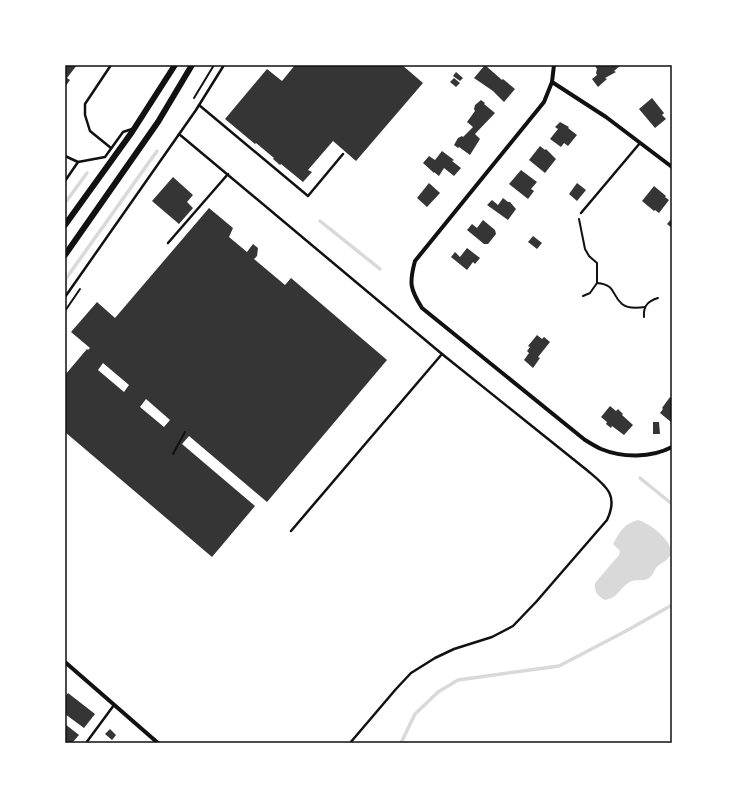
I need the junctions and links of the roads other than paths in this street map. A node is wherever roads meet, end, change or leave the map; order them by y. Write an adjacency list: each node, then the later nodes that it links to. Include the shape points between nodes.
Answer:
1 (111, 65): 11 (lane, via 85,104 85,115 90,131)
2 (175, 65): 8 (main road)
3 (192, 65): 21 (main road, via 158,122)
4 (224, 65): 7 (lane)
5 (554, 65): 6 (street)
6 (552, 82): 10 (street); 24 (street, via 544,102 415,261 411,277 413,292 422,308 585,440 600,449 631,455 652,454)
7 (199, 105): 9 (lane); 12 (lane, via 308,196)
8 (135, 128): 11 (lane, via 123,132); 19 (main road)
9 (180, 134): 16 (lane); 22 (lane)
10 (640, 143): 15 (street); 18 (lane)
11 (111, 148): 14 (lane, via 105,157)
12 (343, 154)
13 (65, 156): 14 (lane)
14 (78, 162): 17 (lane)
15 (672, 167)
16 (228, 174): 20 (lane); 23 (lane)
17 (65, 181)
18 (581, 213)
19 (65, 225)
20 (168, 243)
21 (65, 255)
22 (65, 297)
23 (442, 354): 25 (lane); 31 (lane, via 607,487 612,511 607,520 513,626 492,637 454,649 411,673)
24 (672, 447)
25 (291, 531)
26 (65, 662): 27 (street)
27 (114, 705): 28 (lane); 30 (street)
28 (89, 741): 29 (lane)
29 (86, 743)
30 (158, 743)
31 (350, 743)

